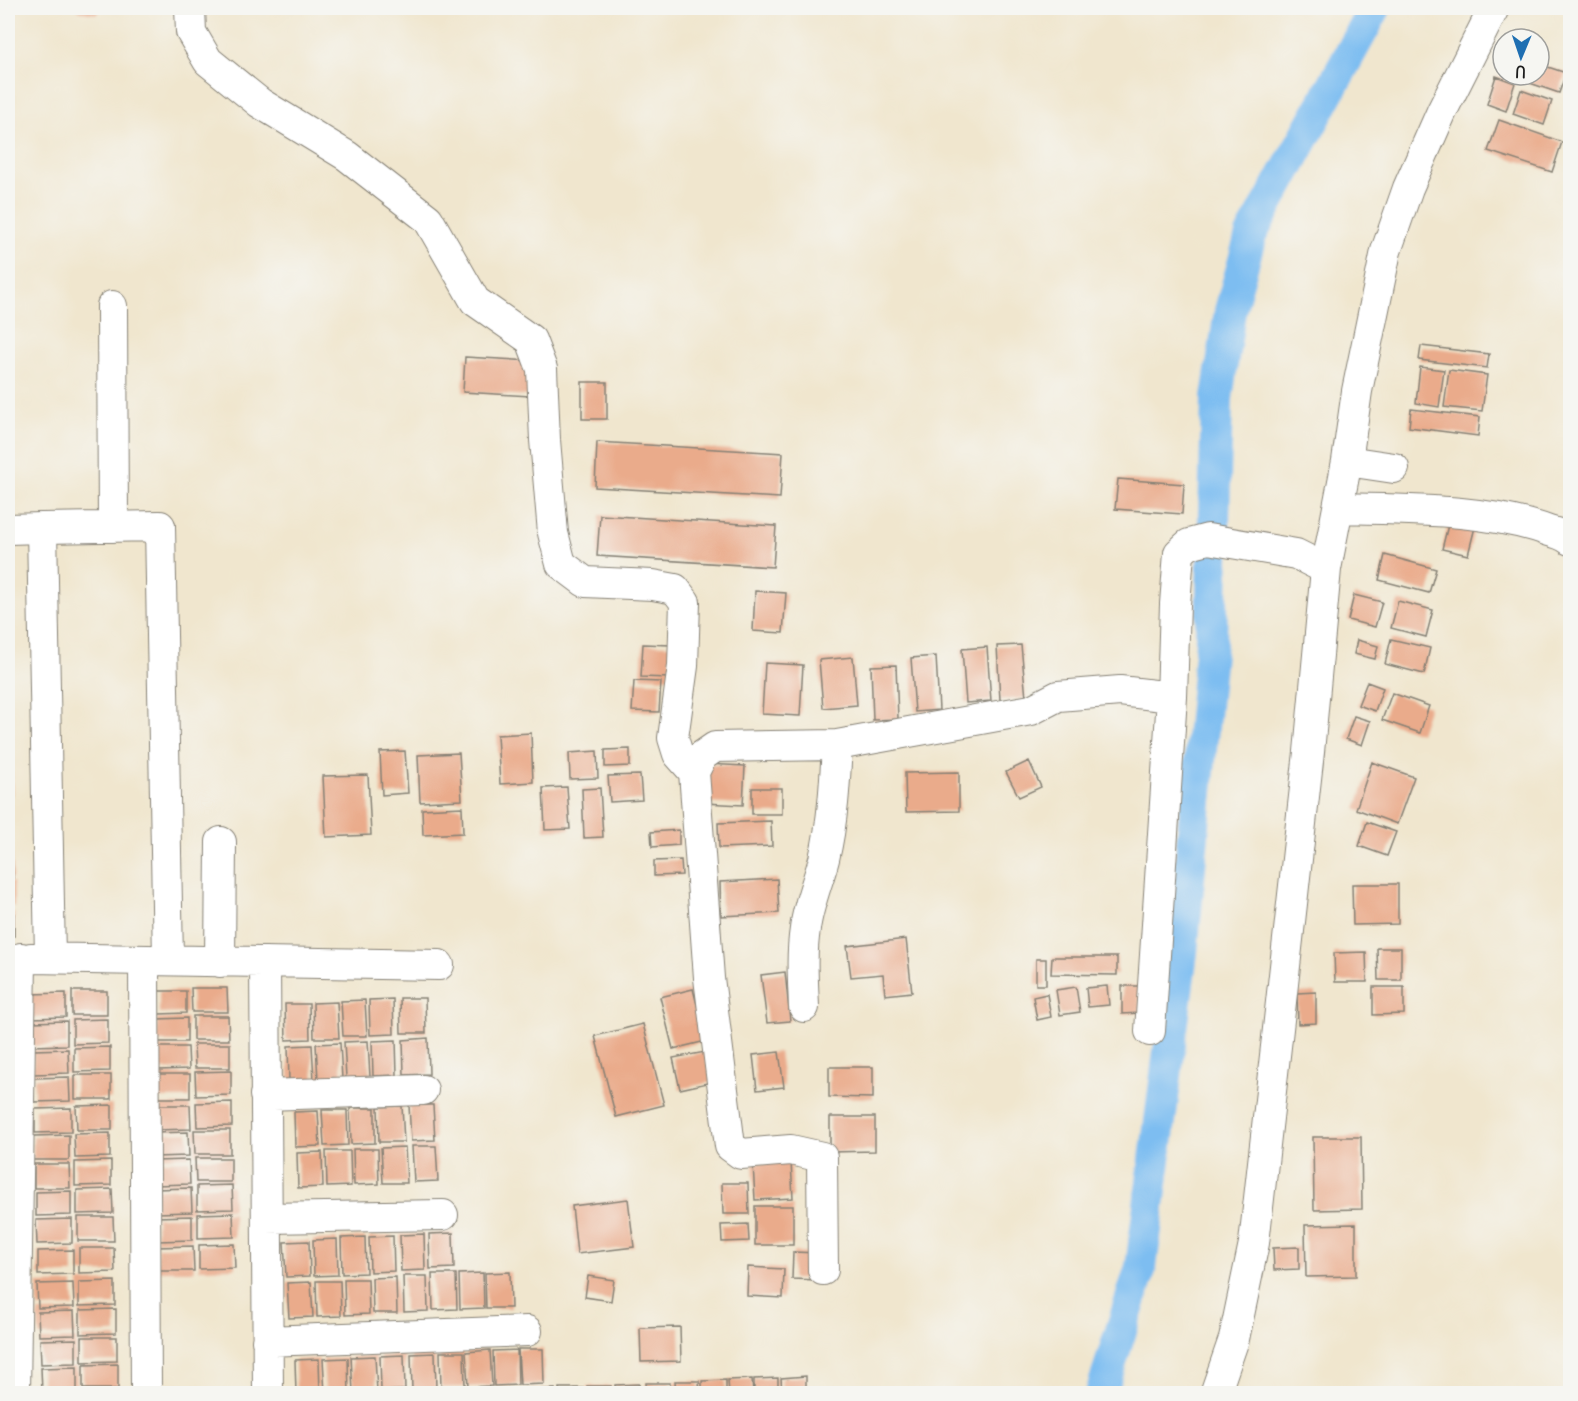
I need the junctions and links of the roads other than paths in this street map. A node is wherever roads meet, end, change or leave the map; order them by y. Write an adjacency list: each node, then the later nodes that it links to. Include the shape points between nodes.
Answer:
1 (190, 8): 14 (street, via 191,32 208,61 260,103 347,156 428,219 475,301 531,340 542,369 553,533 561,564 585,582 675,589 685,602 683,666 673,738 678,754)
2 (1494, 8): 4 (street, via 1442,111 1386,250)
3 (112, 306): 7 (street)
4 (1347, 461): 5 (street); 6 (street)
5 (1394, 468)
6 (1338, 508): 10 (street, via 1484,517 1532,524); 11 (street)
7 (113, 527): 8 (street); 17 (street, via 160,526)
8 (42, 528): 9 (street); 16 (street)
9 (8, 529)
10 (1570, 540)
11 (1326, 569): 12 (street, via 1296,554 1208,539 1189,544 1179,553); 33 (street, via 1254,1243 1234,1339)
12 (1172, 697): 13 (street, via 1120,691 1058,696 1031,710); 22 (street)
13 (837, 745): 14 (street, via 715,747 702,756); 21 (street, via 830,826 805,928)
14 (694, 772): 27 (street, via 709,978 730,1146 741,1154 791,1150 822,1157)
15 (221, 843): 18 (street)
16 (26, 958): 17 (street); 30 (street)
17 (156, 960): 18 (street); 31 (street)
18 (220, 962): 19 (street)
19 (265, 962): 20 (street); 24 (street)
20 (439, 965)
21 (804, 1007)
22 (1150, 1031)
23 (423, 1090): 24 (street)
24 (265, 1095): 26 (street)
25 (443, 1215): 26 (street)
26 (267, 1218): 29 (street)
27 (823, 1270)
28 (527, 1331): 29 (street)
29 (267, 1341): 32 (street)
30 (15, 1394)
31 (146, 1394)
32 (268, 1394)
33 (1215, 1394)

